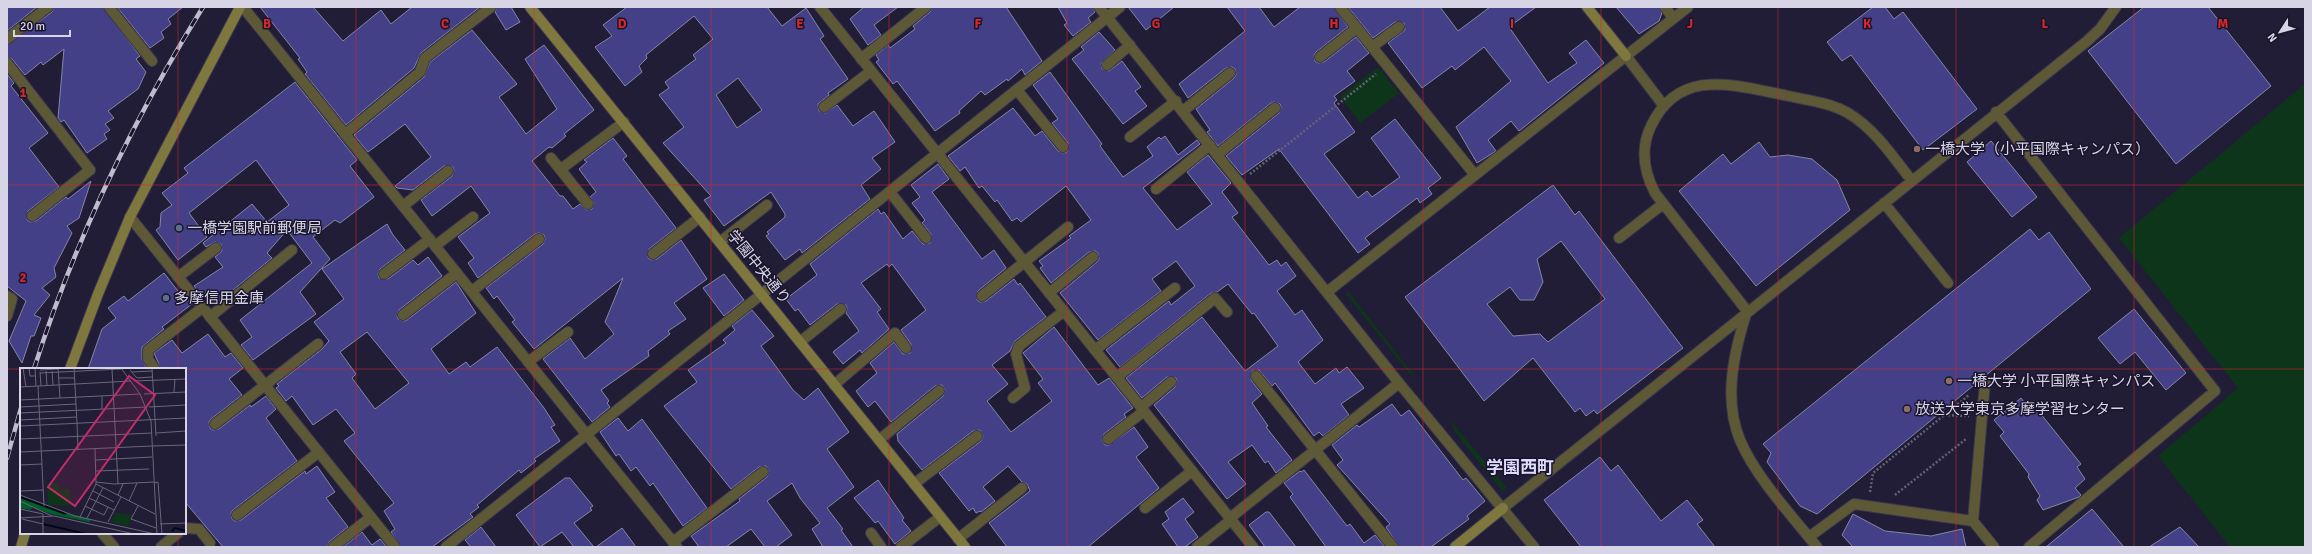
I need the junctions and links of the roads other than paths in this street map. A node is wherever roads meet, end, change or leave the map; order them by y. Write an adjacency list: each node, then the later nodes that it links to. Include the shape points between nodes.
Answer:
1 (48, 7): 19 (street)
2 (109, 7): 25 (street)
3 (242, 7): 38 (street); 57 (street)
4 (491, 7): 38 (street, via 425,58 420,72)
5 (530, 7): 37 (street, 学園中央通り)
6 (820, 7): 24 (street)
7 (926, 7): 24 (street)
8 (1099, 7): 15 (street)
9 (1120, 7): 15 (street)
10 (1340, 7): 18 (street)
11 (1587, 7): 22 (street)
12 (1665, 7): 16 (street)
13 (1688, 7): 16 (street)
14 (2116, 7): 36 (street, via 2100,29 2086,42)
15 (1108, 17): 20 (street); 30 (street)
16 (1673, 18): 22 (street)
17 (1399, 27): 21 (street)
18 (1357, 28): 21 (street); 23 (street)
19 (7, 39)
20 (1130, 45): 27 (street); 31 (street)
21 (1372, 47): 47 (street)
22 (1626, 56): 32 (street); 47 (street)
23 (1320, 57)
24 (861, 58): 28 (street)
25 (152, 61)
26 (7, 63): 56 (street, via 90,170)
27 (1107, 65)
28 (871, 71): 33 (street); 42 (street)
29 (1230, 73): 35 (street)
30 (1017, 90): 41 (street); 42 (street)
31 (1176, 102): 35 (street); 39 (street)
32 (1664, 106): 48 (street, via 1686,90 1698,85 1716,83 1829,105 1863,123); 53 (street, via 1648,132 1644,154 1649,182)
33 (824, 107)
34 (1275, 108): 43 (street)
35 (1183, 111): 40 (street)
36 (1996, 112): 48 (street); 150 (street, via 2215,391)
37 (624, 122): 45 (street); 58 (street, 学園中央通り)
38 (345, 134): 55 (street)
39 (1130, 136)
40 (1210, 145): 43 (street); 49 (street)
41 (1063, 147)
42 (938, 154): 50 (street); 70 (street)
43 (1218, 154): 77 (street)
44 (552, 158): 45 (street)
45 (561, 170): 52 (street)
46 (448, 171): 55 (street)
47 (1474, 175): 77 (street)
48 (1912, 181): 51 (street)
49 (1156, 190)
50 (890, 192): 61 (street); 79 (street)
51 (1884, 203): 74 (street); 84 (street)
52 (588, 204)
53 (1663, 204): 62 (street); 84 (street)
54 (767, 205): 65 (street)
55 (403, 206): 64 (street)
56 (32, 216)
57 (130, 217): 73 (street); 96 (street)
58 (700, 217): 65 (street, 学園中央通り); 68 (street)
59 (473, 218): 64 (street)
60 (1068, 227): 70 (street)
61 (926, 238)
62 (1619, 238)
63 (539, 239): 76 (street)
64 (432, 242): 71 (street); 72 (street)
65 (720, 242): 79 (street, 学園中央通り)
66 (216, 248): 73 (street)
67 (292, 250): 89 (street)
68 (653, 254)
69 (1093, 257): 78 (street)
70 (1024, 262): 78 (street); 81 (street)
71 (457, 273): 76 (street); 87 (street)
72 (384, 274)
73 (178, 277): 82 (street)
74 (1948, 283)
75 (1175, 288): 94 (street)
76 (472, 291): 95 (street)
77 (1327, 292): 102 (street)
78 (1049, 293): 85 (street)
79 (762, 294): 91 (street, 学園中央通り); 109 (street)
80 (7, 296): 88 (street, via 12,299)
81 (982, 296)
82 (202, 308): 89 (street); 97 (street, via 148,350 148,359)
83 (841, 309): 91 (street)
84 (1747, 311): 120 (street); 131 (street, via 1733,364 1732,402 1740,439 1760,474)
85 (1064, 312): 94 (street); 106 (street, via 1019,346 1016,354 1025,388)
86 (1227, 312): 99 (street, via 1215,298)
87 (403, 315)
88 (7, 316)
89 (210, 317): 103 (street)
90 (568, 332): 95 (street)
91 (800, 342): 104 (street, 学園中央通り)
92 (318, 344): 103 (street)
93 (906, 348): 104 (street, via 895,333)
94 (1095, 350): 99 (street)
95 (528, 362): 109 (street)
96 (70, 368)
97 (154, 368)
98 (1256, 376): 113 (street)
99 (1117, 377): 107 (street)
100 (1171, 382): 107 (street)
101 (1985, 382): 125 (street)
102 (1399, 383): 113 (street); 120 (street)
103 (265, 385): 108 (street); 114 (street)
104 (834, 385): 112 (street, 学園中央通り)
105 (939, 391): 112 (street)
106 (1013, 398)
107 (1143, 409): 111 (street); 115 (street)
108 (215, 424)
109 (586, 434): 134 (street); 140 (street)
110 (977, 436): 117 (street)
111 (1108, 438)
112 (879, 440): 117 (street, 学園中央通り)
113 (1316, 450): 124 (street); 145 (street)
114 (319, 452): 121 (street); 122 (street)
115 (1192, 470): 119 (street); 124 (street)
116 (763, 472): 134 (street)
117 (914, 484): 123 (street, 学園中央通り)
118 (1022, 488): 133 (street)
119 (1145, 508)
120 (1503, 508): 146 (street); 147 (street)
121 (237, 515)
122 (371, 517): 138 (street); 139 (street)
123 (940, 517): 133 (street, 学園中央通り); 142 (street)
124 (1231, 519): 143 (street); 144 (street)
125 (1973, 521): 131 (street, via 1854,504); 149 (street)
126 (186, 528): 132 (street, via 199,529)
127 (25, 534): 135 (street)
128 (106, 534): 136 (street)
129 (177, 534): 137 (street)
130 (871, 534): 141 (street)
131 (1809, 537): 148 (street)
132 (210, 543)
133 (961, 543)
134 (675, 544)
135 (21, 547)
136 (114, 547)
137 (161, 547)
138 (333, 547)
139 (395, 547)
140 (446, 547)
141 (881, 547)
142 (901, 547)
143 (1197, 547)
144 (1253, 547)
145 (1393, 547)
146 (1455, 547)
147 (1534, 547)
148 (1817, 547)
149 (1994, 547)
150 (2029, 547)

